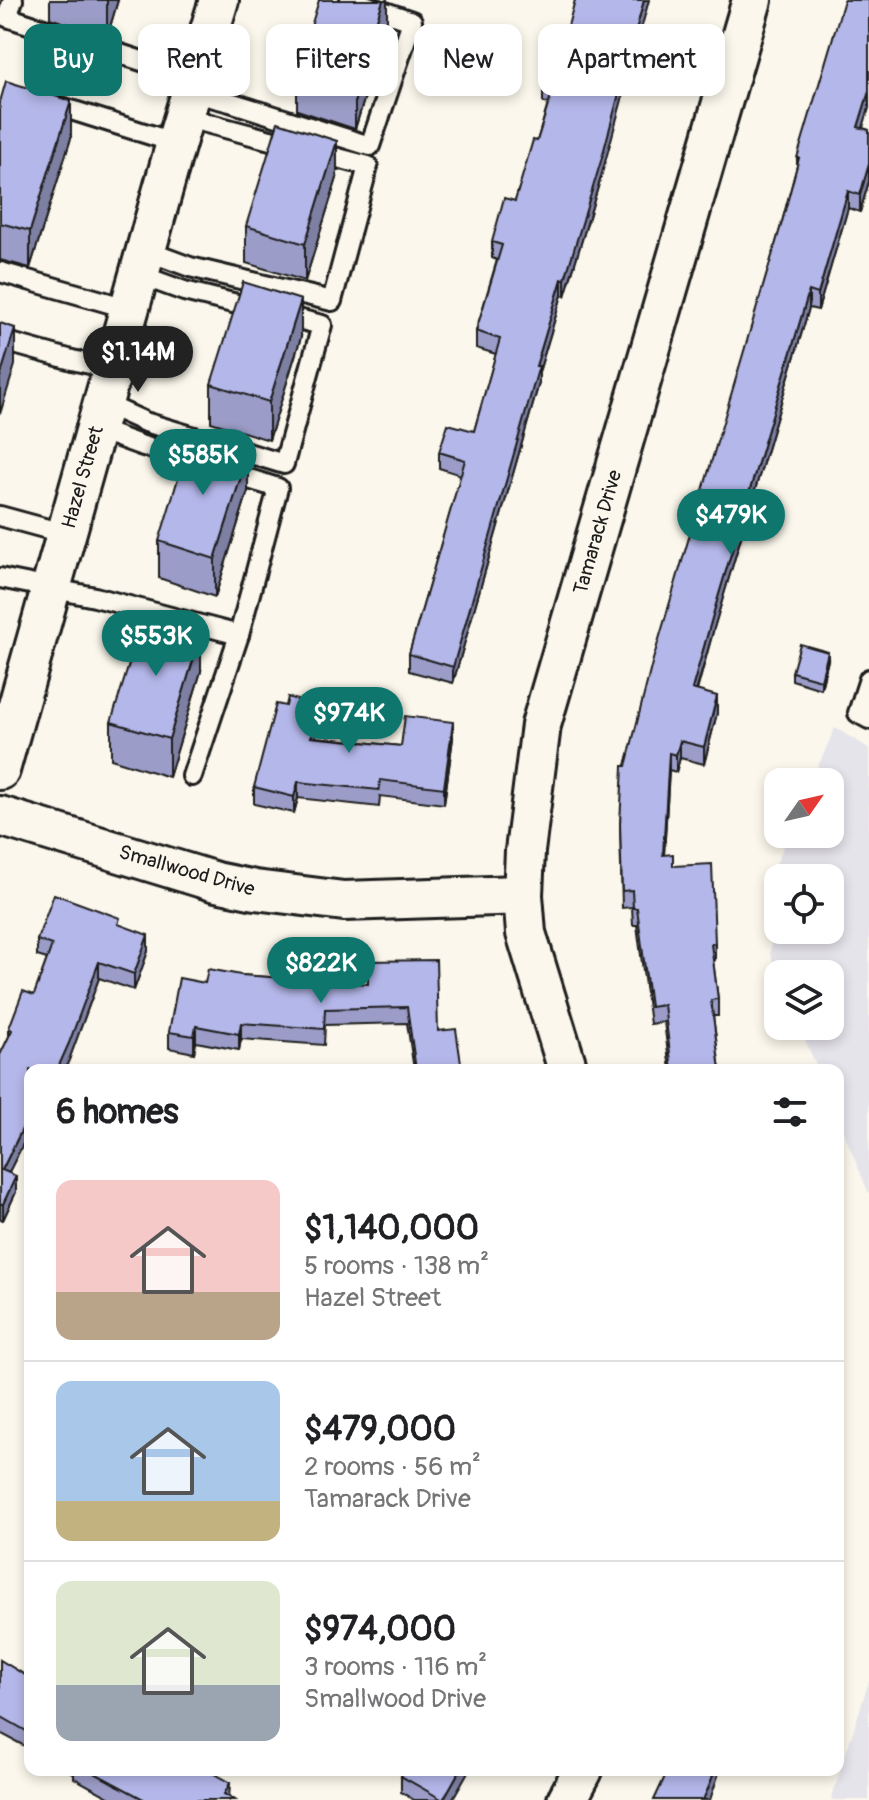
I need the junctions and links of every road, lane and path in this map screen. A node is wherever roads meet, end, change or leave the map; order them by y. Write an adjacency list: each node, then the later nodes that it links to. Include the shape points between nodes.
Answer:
1 (13, 0): 6 (lane, via 7,17 157,66)
2 (219, 0): 6 (street, Hazel Street)
3 (350, 0): 6 (lane, via 412,21 370,146 230,102)
4 (752, 0): 21 (street, Tamarack Drive, via 541,725)
5 (28, 96): 6 (lane)
6 (186, 107): 8 (street, Hazel Street); 8 (lane, via 368,166 332,301 190,267)
7 (0, 272): 8 (lane)
8 (139, 278): 10 (street, Hazel Street); 10 (lane, via 322,325 284,464 145,422)
9 (0, 340): 10 (lane, via 72,360)
10 (104, 400): 12 (street, Hazel Street); 15 (lane, via 140,445 278,488)
11 (0, 516): 12 (lane)
12 (66, 534): 14 (street, Hazel Street)
13 (0, 578): 14 (lane)
14 (52, 590): 15 (lane); 18 (street, Hazel Street)
15 (239, 635): 19 (lane)
16 (869, 679): 17 (lane, via 858,713)
17 (869, 719)
18 (2, 759)
19 (192, 776)
20 (0, 816): 21 (street, Smallwood Drive, via 255,890 344,901)
21 (523, 895): 22 (street, Tamarack Drive, via 526,933)
22 (566, 1064)
23 (580, 1776): 24 (street)
24 (567, 1800)

